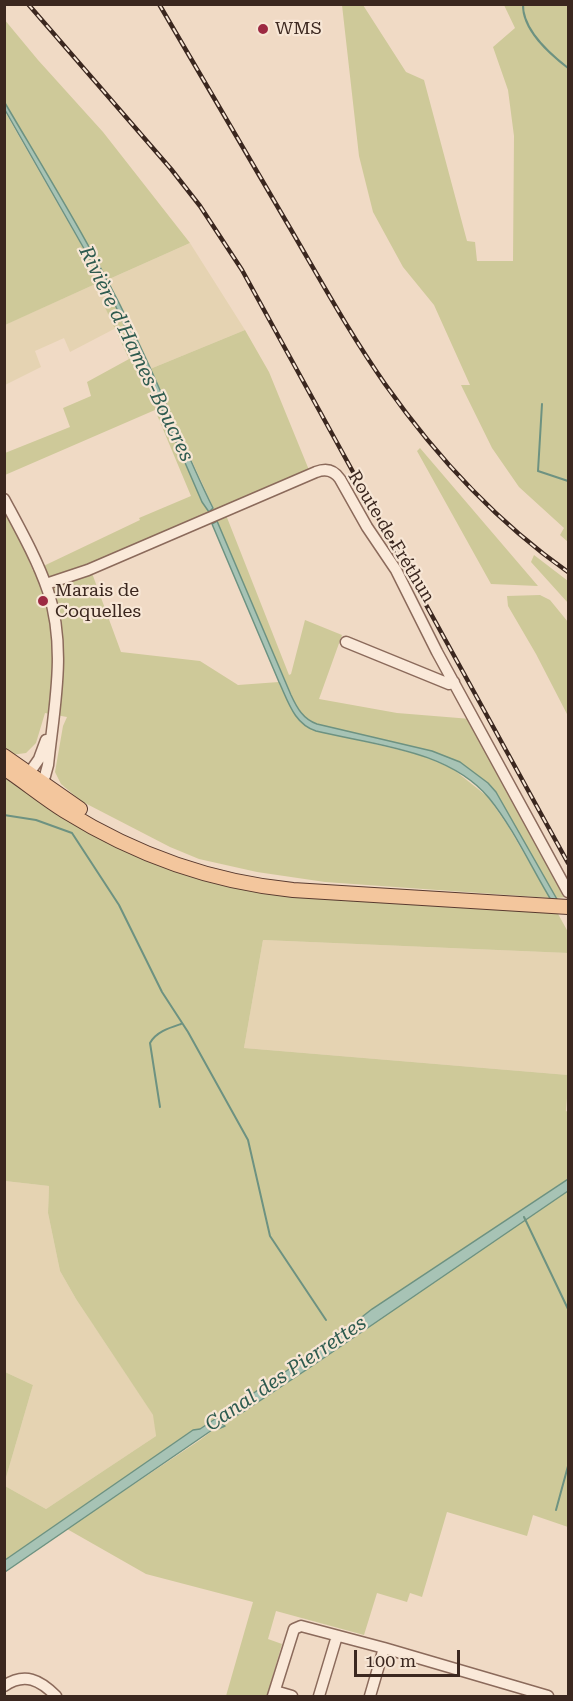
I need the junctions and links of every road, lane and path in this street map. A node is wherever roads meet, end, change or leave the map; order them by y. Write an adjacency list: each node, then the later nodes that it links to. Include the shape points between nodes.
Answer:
1 (4, 499): 2 (street)
2 (46, 584): 4 (street, Route de Fréthun, via 88,570 316,472 329,470 339,478 393,565); 5 (street, via 58,648)
3 (346, 642): 4 (street, via 449,684)
4 (454, 682): 10 (street, Route de Fréthun)
5 (54, 711): 8 (street, via 45,746); 9 (street, via 48,765)
6 (4, 756): 8 (main road)
7 (4, 768): 8 (main road)
8 (26, 778): 9 (main road)
9 (38, 787): 11 (main road, via 59,807 93,828 172,863 211,875 293,890)
10 (568, 892)
11 (568, 907)
12 (337, 1636): 13 (street); 15 (street, via 301,1626 294,1629); 18 (street)
13 (384, 1648): 19 (street); 20 (street)
14 (4, 1686): 16 (street, via 18,1679 33,1679)
15 (274, 1694): 17 (street)
16 (56, 1696)
17 (292, 1696)
18 (319, 1696)
19 (370, 1696)
20 (548, 1696)

